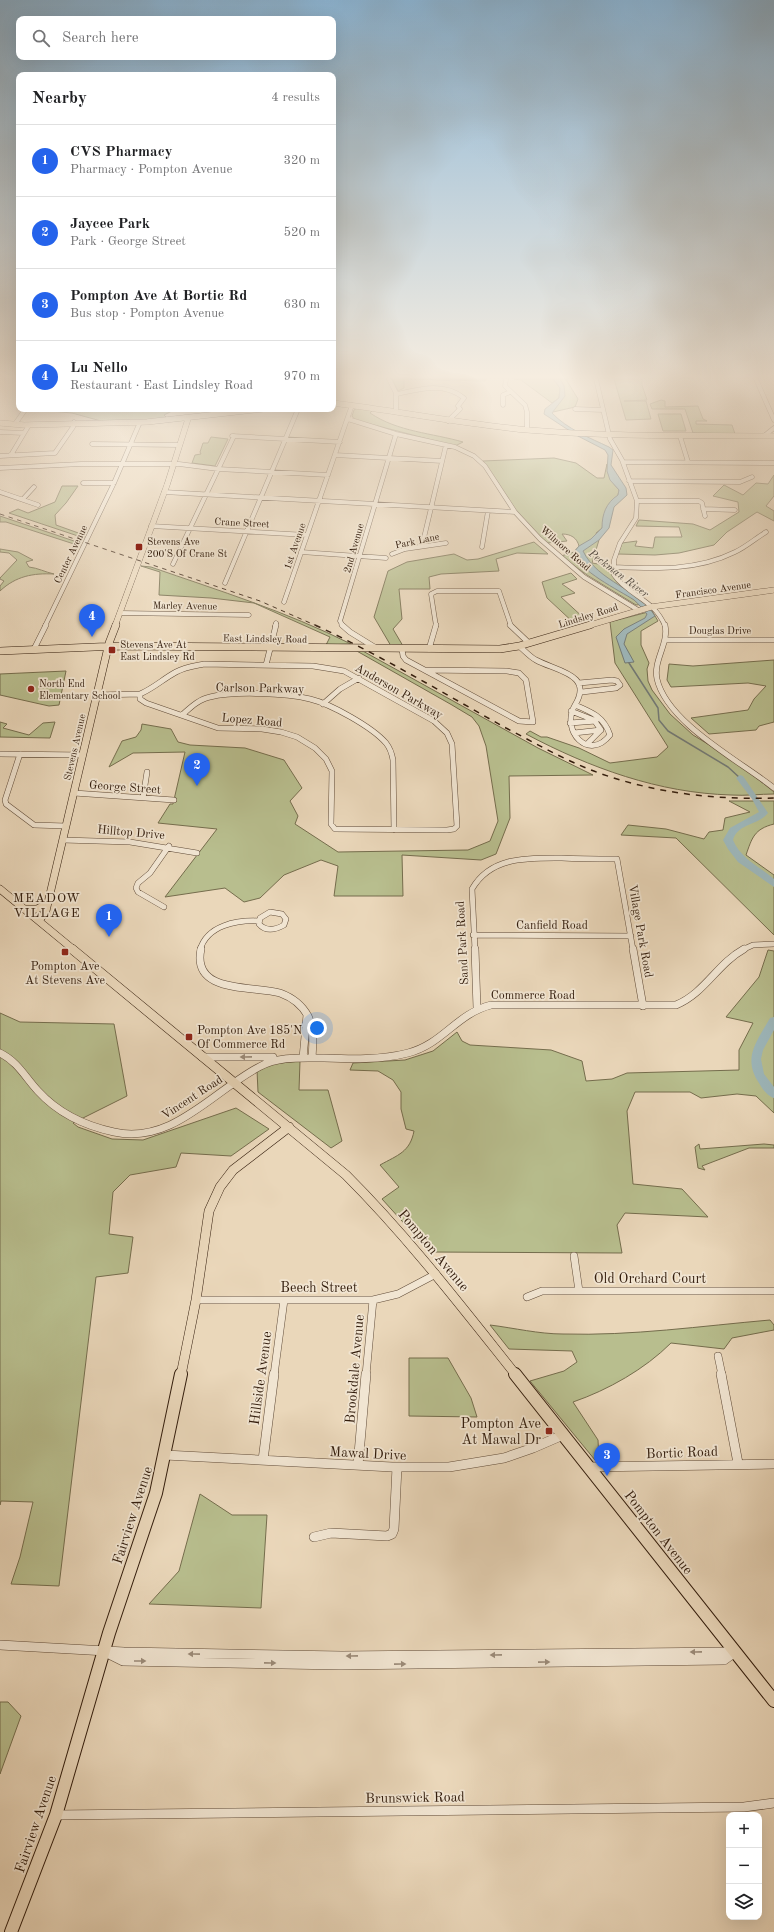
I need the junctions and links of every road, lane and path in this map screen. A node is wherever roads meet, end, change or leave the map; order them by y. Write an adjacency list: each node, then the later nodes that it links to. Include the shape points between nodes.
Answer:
1 (121, 469): 16 (street, Center Avenue)
2 (172, 469): 19 (main road, Stevens Avenue)
3 (218, 469): 20 (street)
4 (221, 469): 11 (street)
5 (272, 469): 11 (street)
6 (330, 469): 12 (street, 1st Avenue)
7 (385, 469): 25 (street, 2nd Avenue)
8 (440, 469): 27 (street)
9 (486, 469): 31 (street, Wilmore Road)
10 (625, 469): 14 (street)
11 (271, 472): 12 (street); 21 (street)
12 (328, 475): 23 (street, 1st Avenue)
13 (752, 477): 14 (street, via 740,482)
14 (629, 481): 24 (street)
15 (83, 482): 16 (street)
16 (114, 484): 61 (street, Center Avenue)
17 (34, 488): 22 (street)
18 (0, 492): 22 (street)
19 (164, 492): 20 (street); 33 (main road, Stevens Avenue)
20 (206, 494): 21 (street); 34 (street)
21 (260, 497): 23 (street); 35 (street)
22 (23, 499): 26 (street)
23 (318, 501): 25 (street); 37 (street, 1st Avenue)
24 (637, 501): 28 (street, via 699,502); 46 (street, via 635,521 620,543)
25 (374, 504): 27 (street); 43 (street, 2nd Avenue)
26 (38, 505)
27 (431, 508): 30 (street); 39 (street)
28 (703, 509): 29 (street); 32 (street)
29 (735, 510)
30 (488, 511): 31 (street); 40 (street)
31 (514, 512): 51 (street, Wilmore Road, via 562,559 584,576)
32 (705, 516)
33 (151, 526): 34 (street, Crane Street); 52 (main road, Stevens Avenue)
34 (190, 528): 35 (street, Crane Street); 45 (street)
35 (246, 531): 37 (street, Crane Street); 47 (street)
36 (766, 532): 46 (street, via 733,553 698,564 665,569)
37 (307, 535): 41 (street, 1st Avenue)
38 (446, 543): 39 (street, Park Lane)
39 (422, 546): 42 (street, Park Lane)
40 (482, 547)
41 (301, 552): 43 (street); 49 (street, 1st Avenue)
42 (392, 554)
43 (359, 556): 44 (street); 62 (street, 2nd Avenue, via 340,621 341,625)
44 (386, 558)
45 (173, 564)
46 (614, 567): 50 (street, via 616,578)
47 (225, 583)
48 (774, 590): 50 (main road, Francisco Avenue)
49 (284, 602)
50 (652, 607): 51 (main road, Lindsley Road); 55 (street, via 663,620)
51 (640, 610): 57 (main road, Lindsley Road)
52 (120, 613): 53 (street, Marley Avenue); 58 (main road, Stevens Avenue)
53 (249, 615)
54 (276, 623): 60 (street)
55 (666, 640): 56 (street, Douglas Drive); 86 (street, via 658,664 657,678 661,691 689,726)
56 (774, 640)
57 (529, 643): 59 (main road, East Lindsley Road); 64 (street, via 509,624 499,591 432,592 436,628)
58 (109, 646): 60 (main road, East Lindsley Road); 61 (main road, East Lindsley Road); 71 (main road, Stevens Avenue)
59 (519, 646): 64 (main road, East Lindsley Road, via 489,650); 69 (street, via 536,661 567,673)
60 (269, 648): 62 (main road, East Lindsley Road); 66 (street)
61 (34, 649): 65 (main road, East Lindsley Road)
62 (377, 649): 63 (main road, East Lindsley Road)
63 (402, 649): 64 (main road, East Lindsley Road); 67 (street, via 405,658)
64 (429, 649)
65 (0, 651)
66 (266, 665): 68 (street, Anderson Parkway, via 326,667); 72 (street, Anderson Parkway, via 191,666)
67 (425, 670): 67 (street, via 519,721 533,722 527,682 518,673)
68 (359, 678): 73 (street, via 340,689); 91 (street, Anderson Parkway, via 434,721 447,733 452,744 456,827 450,830)
69 (579, 683): 70 (street); 70 (street, via 612,680 620,685 616,688)
70 (582, 692): 74 (street)
71 (97, 694): 72 (street); 84 (main road, Stevens Avenue)
72 (140, 694): 76 (street, Lopez Road, via 140,700)
73 (323, 704): 76 (street, Carlson Parkway, via 290,696 218,695 198,701); 91 (street, Carlson Parkway, via 378,736 390,749 393,760)
74 (575, 705): 75 (street); 81 (street, via 601,716 610,733 600,745 595,747)
75 (572, 711): 77 (street); 78 (street)
76 (182, 715): 91 (street, Lopez Road, via 218,728 269,729 298,737 320,751 331,767 332,827 339,830)
77 (596, 721): 78 (street); 79 (street)
78 (570, 723): 80 (street)
79 (600, 730): 80 (street); 81 (street)
80 (574, 733): 81 (street)
81 (587, 744)
82 (0, 754): 83 (street)
83 (20, 754): 84 (street); 90 (street, via 6,804 36,826)
84 (83, 755): 87 (main road, Stevens Avenue)
85 (147, 772): 88 (street)
86 (774, 788)
87 (74, 793): 88 (street, George Street); 90 (main road, Stevens Avenue)
88 (143, 798): 89 (street, George Street)
89 (174, 800)
90 (66, 826): 92 (main road, Stevens Avenue)
91 (394, 830)
92 (63, 840): 93 (street, Hilltop Drive, via 96,839); 97 (main road, Stevens Avenue)
93 (169, 846): 94 (street, Hilltop Drive); 98 (street, via 136,888 138,892)
94 (197, 852)
95 (618, 859): 102 (street, Sand Park Road, via 528,858 494,867 481,876 472,889); 103 (street, Village Park Road)
96 (0, 889): 99 (main road, Pompton Avenue)
97 (48, 903): 99 (main road, via 37,909); 100 (main road, Stevens Avenue)
98 (164, 906)
99 (24, 909): 100 (main road, Pompton Avenue)
100 (39, 921): 109 (main road, Pompton Avenue)
101 (259, 921): 107 (street, via 236,922 213,932 200,949 202,967 211,978 225,986 285,995 299,1004)
102 (473, 935): 103 (street, Canfield Road); 106 (street, Sand Park Road)
103 (631, 936): 105 (street, Village Park Road)
104 (774, 944): 105 (street, Commerce Road, via 753,945 742,949 684,1002 671,1006)
105 (643, 1006): 106 (street, Commerce Road, via 491,1005)
106 (477, 1008): 112 (street, Commerce Road, via 461,1016 433,1043 412,1052 387,1056)
107 (307, 1015): 111 (street); 112 (street, via 312,1025)
108 (0, 1053): 113 (street, Vincent Road, via 14,1061 39,1091 61,1110 94,1127 124,1135 146,1134 164,1128 188,1115)
109 (202, 1057): 110 (street, Commerce Road, one-way to 109); 113 (main road, Pompton Avenue)
110 (285, 1058): 111 (street, Commerce Road); 113 (street, Commerce Road, via 259,1065)
111 (303, 1058): 112 (street, Commerce Road)
112 (312, 1058)
113 (234, 1083): 114 (main road, Pompton Avenue)
114 (289, 1127): 116 (main road, Pompton Avenue, via 364,1193); 120 (main road, Fairview Avenue, via 239,1165 216,1193 207,1217)
115 (574, 1256): 117 (street)
116 (436, 1274): 122 (street, Beech Street, via 398,1294); 124 (main road, Pompton Avenue)
117 (579, 1291): 118 (street, Old Orchard Court); 119 (street, Old Orchard Court, via 542,1291)
118 (774, 1291)
119 (527, 1296)
120 (196, 1300): 121 (street, Beech Street); 125 (main road, Fairview Avenue)
121 (284, 1300): 122 (street, Beech Street); 126 (street, Hillside Avenue)
122 (373, 1300): 129 (street, Brookdale Avenue)
123 (718, 1356): 127 (street)
124 (563, 1434): 130 (street, Mawal Drive, via 533,1449 489,1462 450,1468); 131 (main road, Pompton Avenue)
125 (165, 1455): 126 (street, Mawal Drive); 134 (main road, Fairview Avenue, via 149,1517)
126 (262, 1460): 129 (street, Mawal Drive)
127 (738, 1464): 128 (street, Bortic Road); 131 (street, Bortic Road)
128 (774, 1464)
129 (358, 1465): 130 (street, Mawal Drive)
130 (397, 1467): 132 (street, via 392,1534 387,1536 331,1533)
131 (590, 1468): 135 (main road, Pompton Avenue)
132 (314, 1537)
133 (0, 1645): 134 (street)
134 (104, 1652): 135 (street, via 123,1661 214,1658 423,1660 630,1657 724,1660); 138 (main road, Fairview Avenue)
135 (735, 1652): 136 (main road, Pompton Avenue)
136 (774, 1701)
137 (774, 1803): 138 (street, Brunswick Road, via 744,1807)
138 (56, 1815): 139 (main road, Fairview Avenue)
139 (11, 1932)

